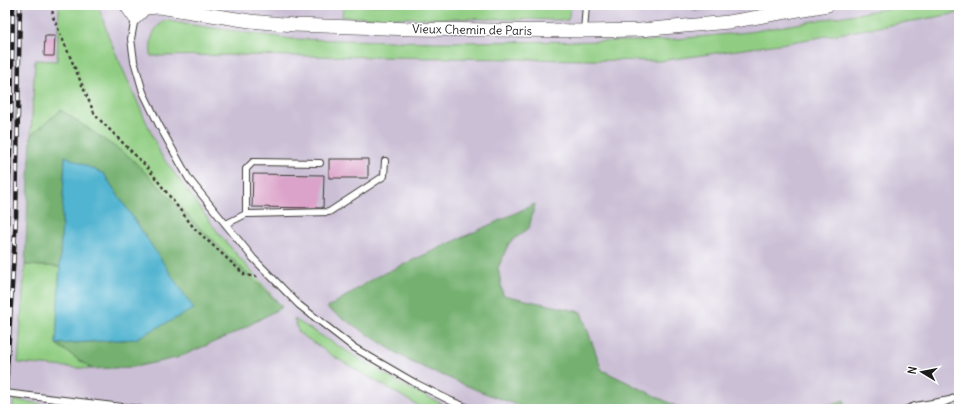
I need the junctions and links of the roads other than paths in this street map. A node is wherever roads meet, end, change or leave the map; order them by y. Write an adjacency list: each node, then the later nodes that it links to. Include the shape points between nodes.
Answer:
1 (126, 5): 4 (street)
2 (586, 5): 5 (lane)
3 (828, 5): 5 (street, Vieux Chemin de Paris, via 729,22 640,30)
4 (135, 18): 5 (street, Vieux Chemin de Paris, via 145,8 159,7 294,26); 9 (lane, via 131,39 143,92 189,179)
5 (584, 31)
6 (385, 161): 8 (lane, via 384,176 329,212)
7 (320, 163): 8 (lane, via 253,162 246,169)
8 (246, 214): 9 (lane)
9 (226, 224): 14 (lane, via 253,258 299,305 353,347 415,383)
10 (5, 393): 13 (lane)
11 (959, 396): 12 (lane)
12 (950, 400): 15 (lane); 16 (lane)
13 (139, 409)
14 (471, 409)
15 (907, 409)
16 (929, 409)

